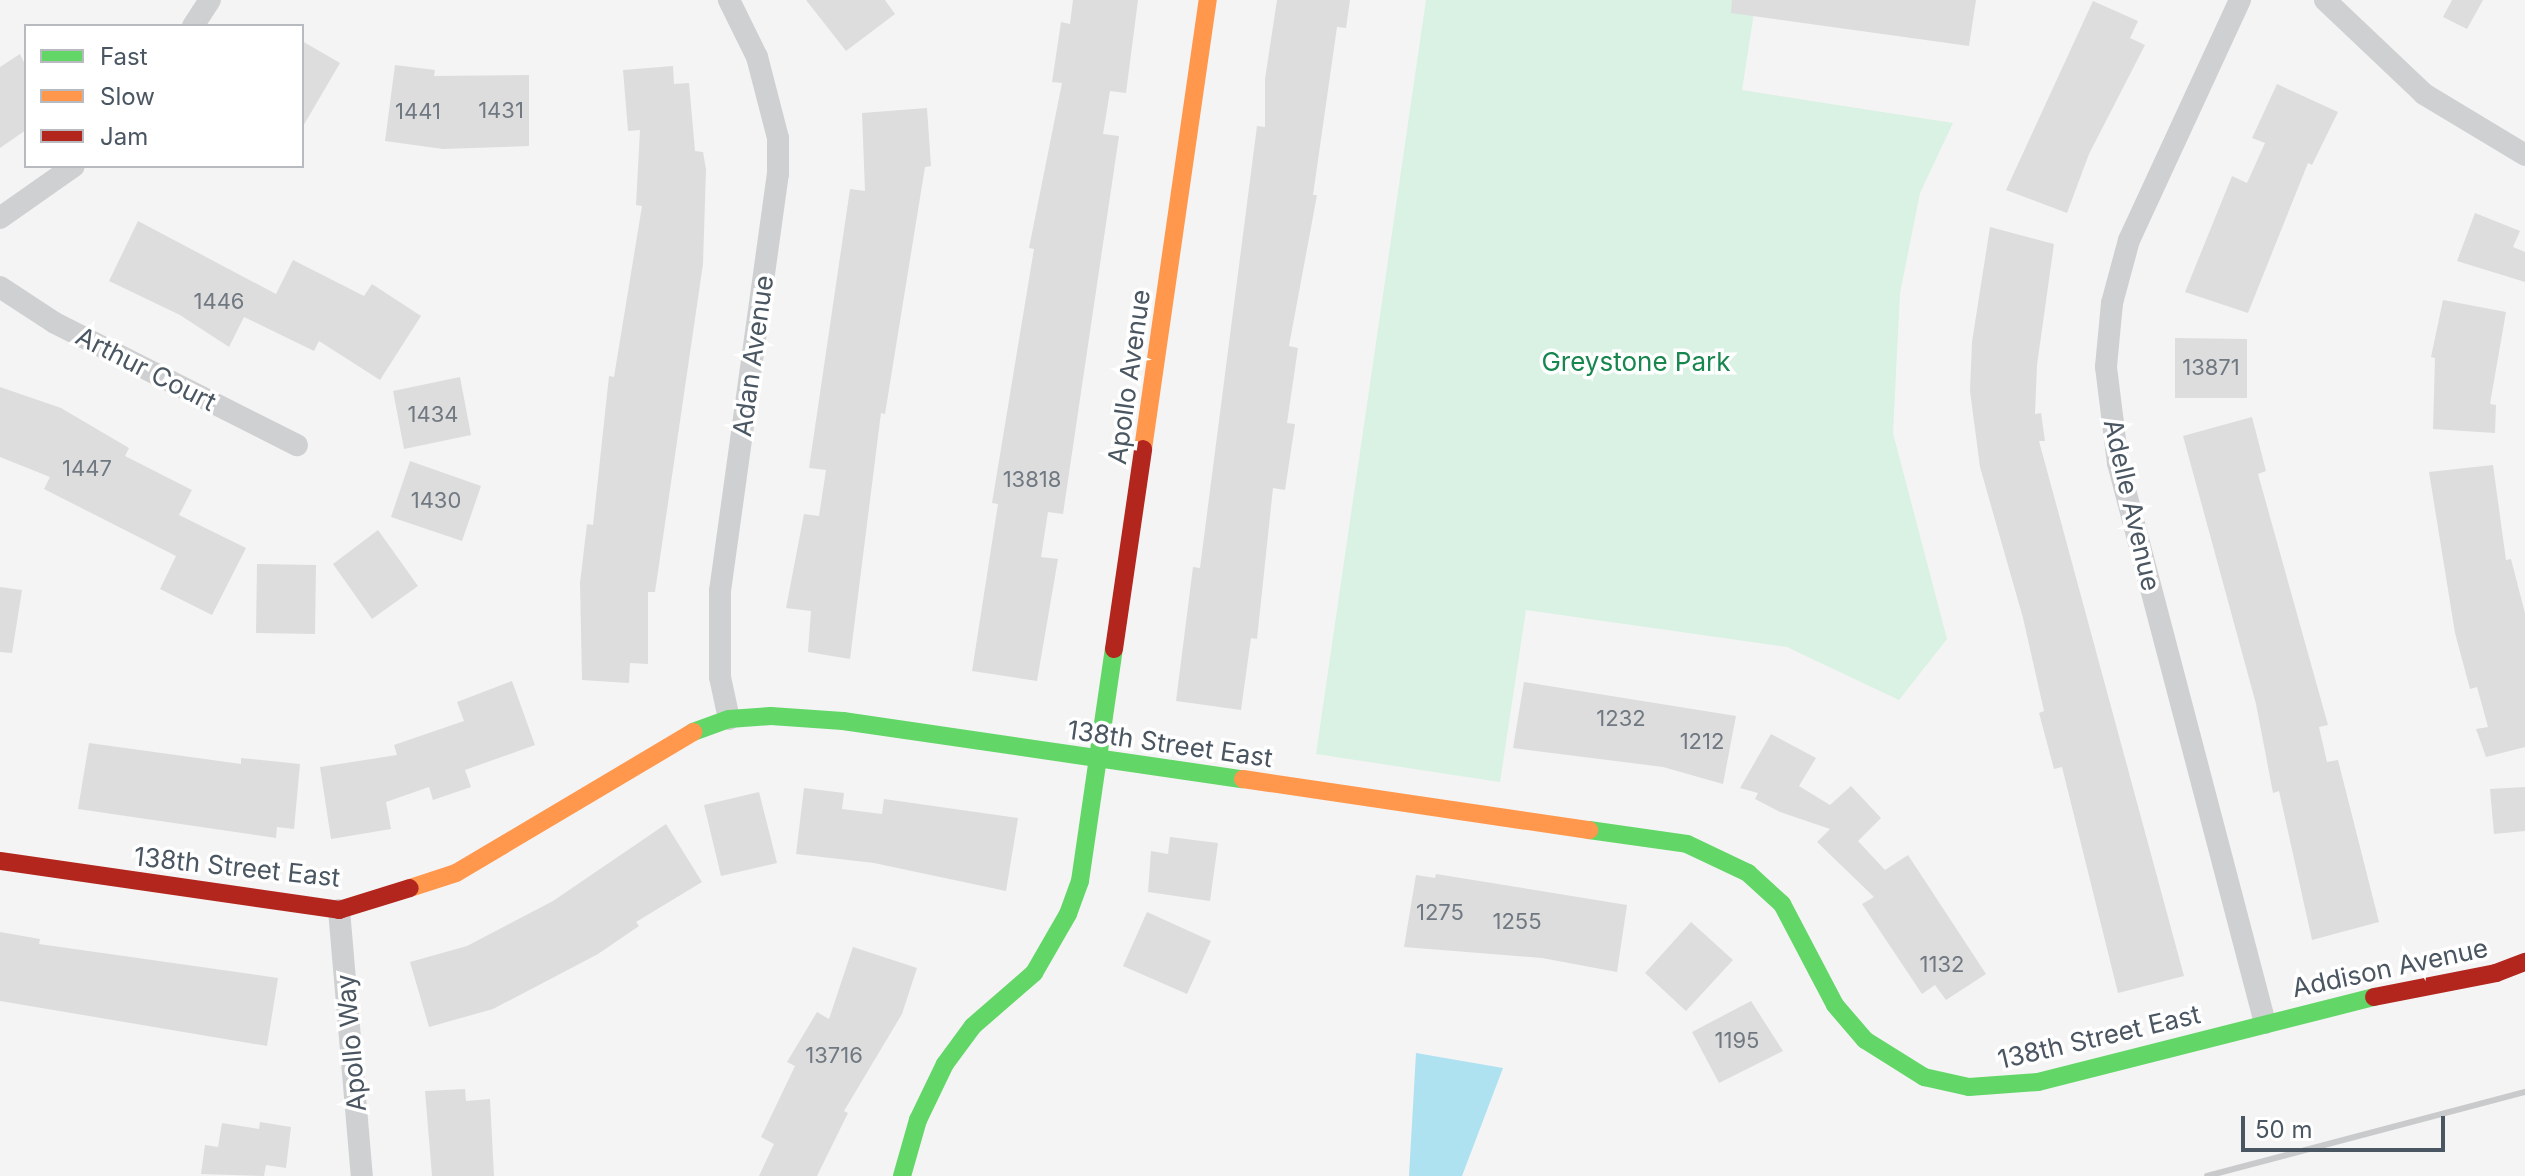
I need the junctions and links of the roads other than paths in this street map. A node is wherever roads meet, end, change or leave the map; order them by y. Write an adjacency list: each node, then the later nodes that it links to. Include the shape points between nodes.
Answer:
1 (210, 0): 6 (street)
2 (729, 0): 12 (street, Adan Avenue, via 767,87 778,150 720,591 719,666)
3 (1208, 0): 13 (street, Apollo Avenue)
4 (2240, 0): 17 (street, Adelle Avenue, via 2129,240 2112,303 2106,367 2118,463)
5 (2325, 0): 7 (street, via 2424,94)
6 (194, 24)
7 (2525, 155)
8 (71, 168): 9 (street)
9 (0, 218)
10 (0, 287): 11 (street, Arthur Court, via 55,323)
11 (297, 445)
12 (729, 719): 13 (street, 138th Street East, via 843,721); 15 (street, 138th Street East, via 636,762 456,873)
13 (1101, 761): 17 (street, 138th Street East, via 1709,851 1748,873 1782,904 1835,1005 1865,1040 1903,1067 1946,1083 2015,1087); 19 (street, via 1080,881 1068,914 1034,973 973,1026 945,1064 918,1120)
14 (0, 861): 15 (street, 138th Street East)
15 (339, 910): 18 (street, Apollo Way)
16 (2525, 962): 17 (street, Addison Avenue)
17 (2265, 1023)
18 (362, 1176)
19 (902, 1176)

